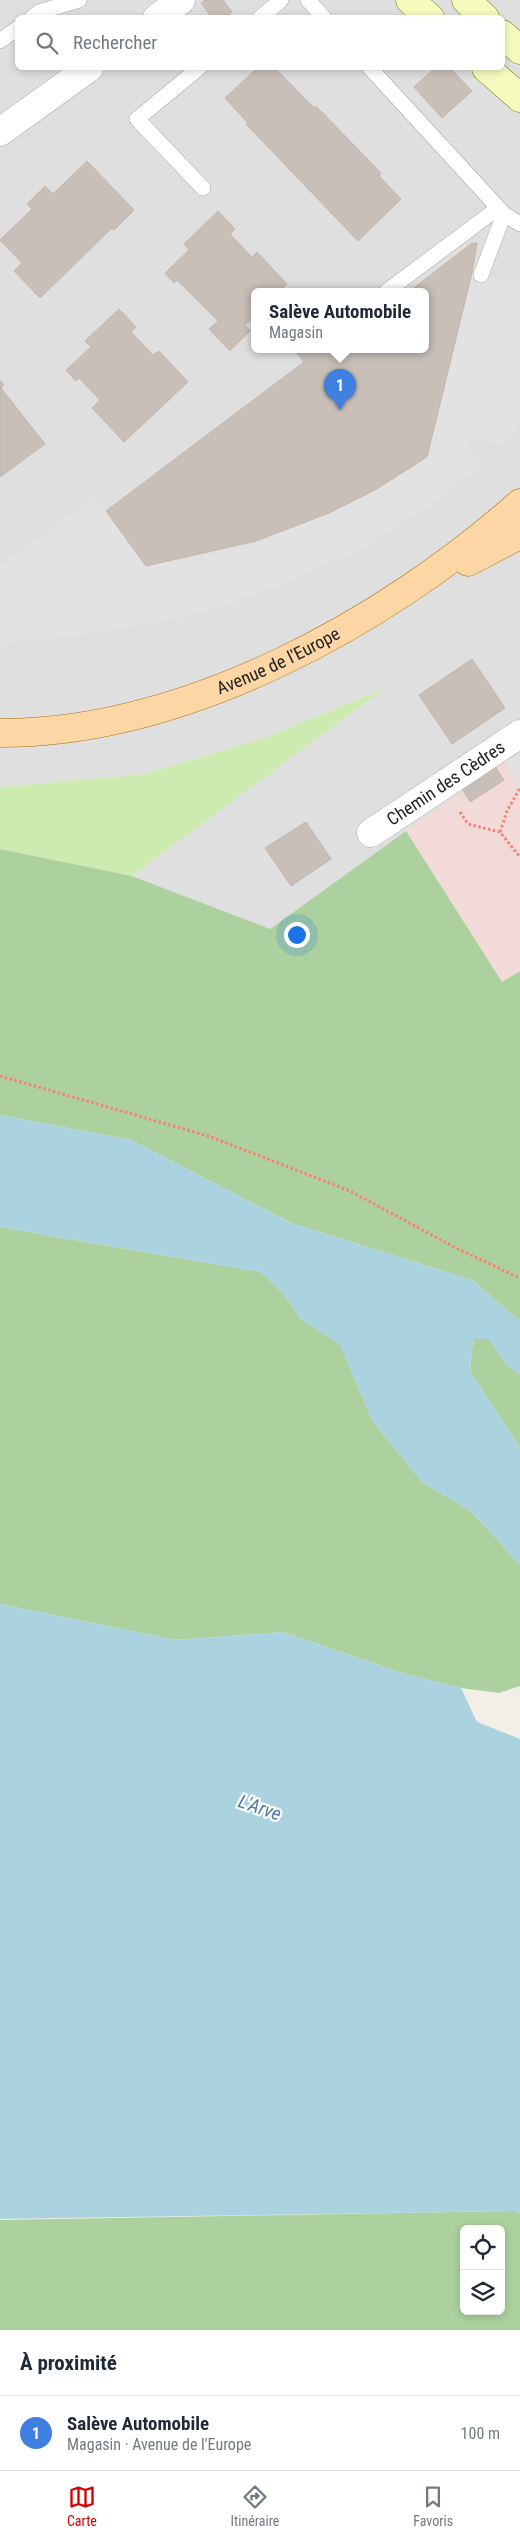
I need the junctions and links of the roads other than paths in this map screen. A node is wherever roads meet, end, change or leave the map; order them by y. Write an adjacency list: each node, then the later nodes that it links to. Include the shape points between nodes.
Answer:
1 (79, 0): 7 (lane)
2 (181, 0): 8 (street)
3 (281, 0): 9 (lane)
4 (308, 0): 10 (lane)
5 (410, 0): 11 (main road)
6 (466, 0): 12 (main road)
7 (36, 15)
8 (162, 15)
9 (264, 15)
10 (321, 15)
11 (427, 15)
12 (482, 15)
13 (15, 30): 15 (lane)
14 (505, 37): 16 (main road)
15 (0, 41)
16 (520, 50)
17 (86, 70): 22 (street)
18 (197, 70): 23 (lane, via 137,119)
19 (372, 70): 24 (lane)
20 (488, 70): 21 (main road)
21 (520, 98)
22 (0, 132)
23 (203, 188)
24 (499, 208): 25 (lane); 26 (lane); 27 (lane)
25 (520, 224)
26 (481, 275)
27 (391, 288)
28 (520, 503): 30 (main road, Avenue de l'Europe, via 465,551)
29 (520, 535): 30 (main road)
30 (386, 604): 31 (main road, Avenue de l'Europe, via 332,636 240,681 174,704 103,721 34,732)
31 (0, 733)
32 (520, 734): 33 (street, Chemin des Cèdres)
33 (371, 834)

